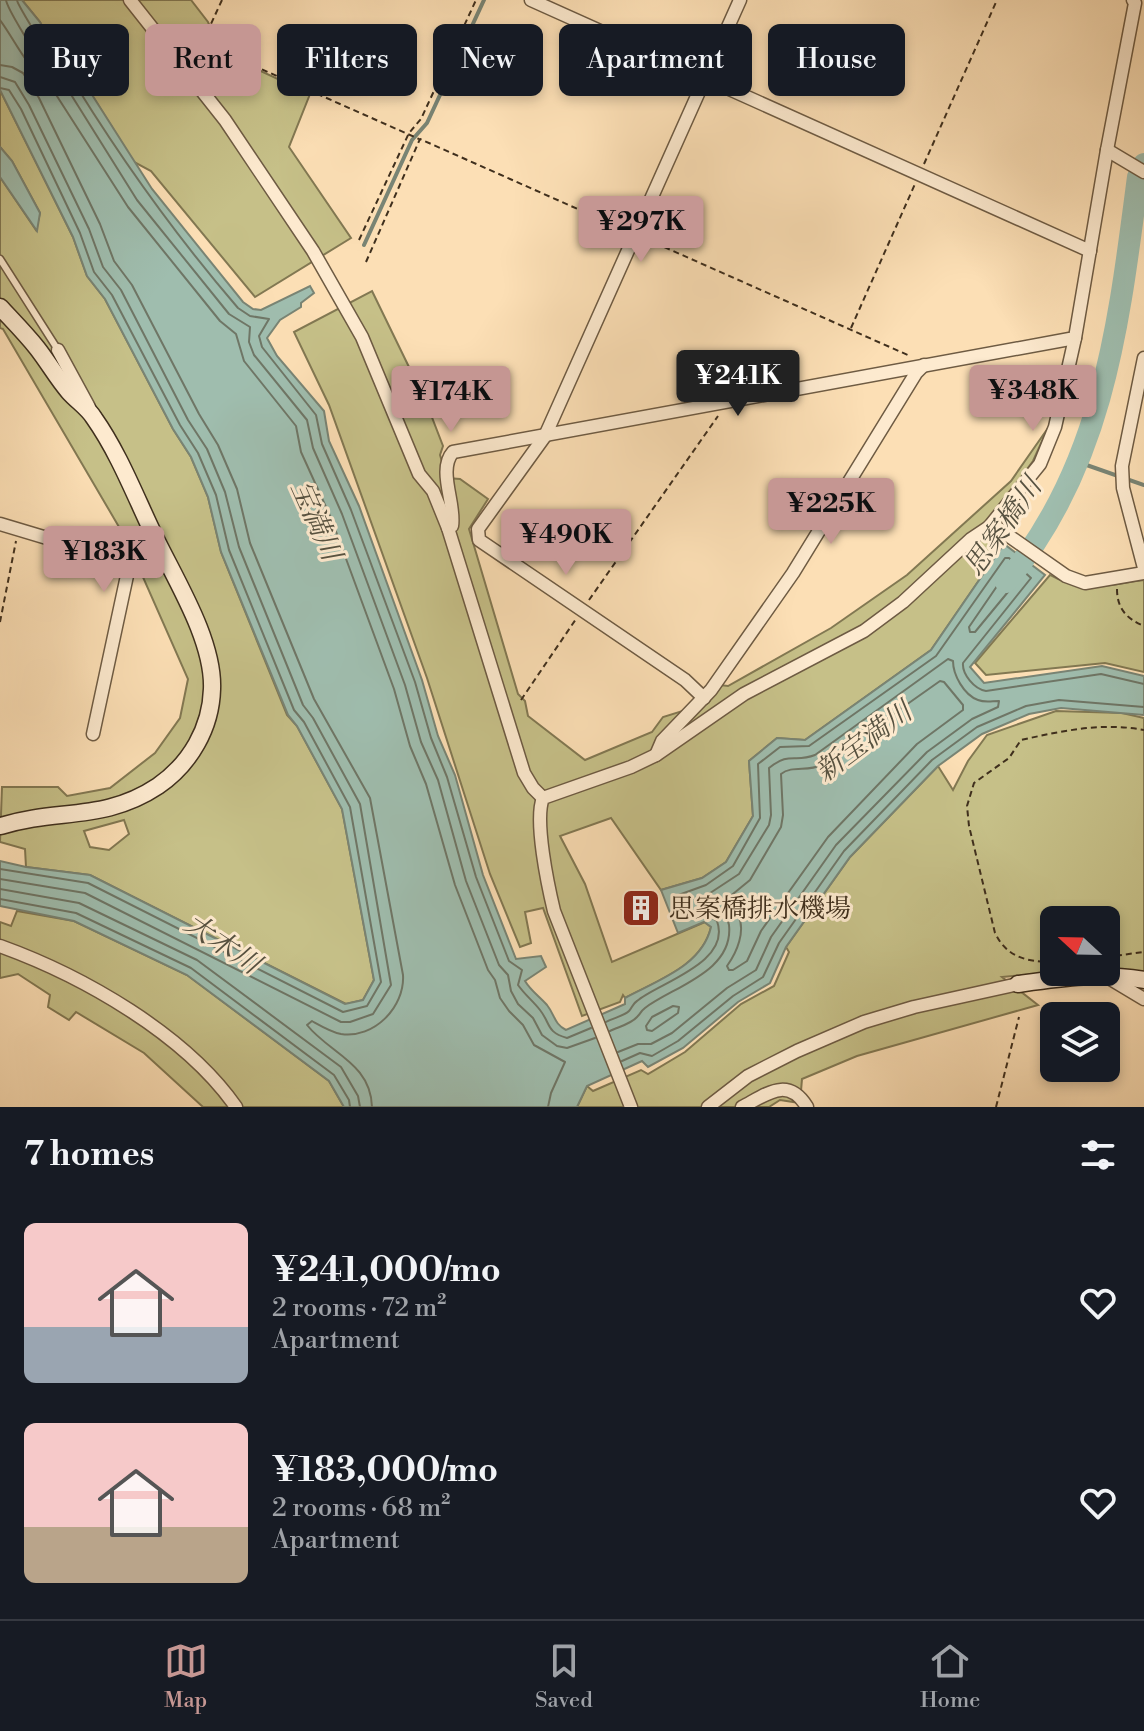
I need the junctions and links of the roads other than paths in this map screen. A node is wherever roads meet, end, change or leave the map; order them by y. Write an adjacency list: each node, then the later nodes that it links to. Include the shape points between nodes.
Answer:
1 (130, 0): 21 (street, via 225,120 313,251 362,337 419,474 433,491)
2 (531, 0): 5 (street)
3 (740, 0): 6 (street)
4 (1133, 0): 9 (street)
5 (585, 24)
6 (729, 24)
7 (697, 96): 19 (street)
8 (747, 96): 11 (street)
9 (1113, 153): 10 (street); 11 (street)
10 (1144, 172)
11 (1090, 251): 14 (street)
12 (0, 259): 15 (lane)
13 (0, 307): 18 (street)
14 (1075, 338): 17 (street); 22 (street, via 1055,427 1040,464)
15 (58, 350): 18 (street)
16 (1144, 358): 23 (street, via 1122,466)
17 (924, 365): 19 (street); 24 (street, via 793,573)
18 (93, 415): 28 (street, via 201,635 212,687 209,715 183,765 127,803)
19 (545, 436): 21 (street, via 453,452 446,469 454,516); 24 (street, via 478,529 479,540)
20 (0, 524): 25 (street, via 127,562)
21 (448, 528): 27 (street, via 524,773)
22 (994, 528): 23 (street, via 1085,583); 26 (street, via 971,539 864,631 744,694)
23 (1144, 571)
24 (704, 698): 26 (street, via 662,741)
25 (93, 734)
26 (656, 755): 27 (street)
27 (543, 798): 37 (street, via 538,817 554,911)
28 (0, 826)
29 (0, 946): 36 (street, via 129,1010 201,1066)
30 (1120, 977): 31 (street)
31 (1144, 980)
32 (1040, 981): 33 (street)
33 (1018, 984): 38 (street, via 864,1022 748,1076)
34 (1120, 984): 35 (street)
35 (1144, 999)
36 (236, 1107)
37 (631, 1107)
38 (708, 1107)
39 (742, 1107): 40 (street, via 784,1089)
40 (807, 1107)

